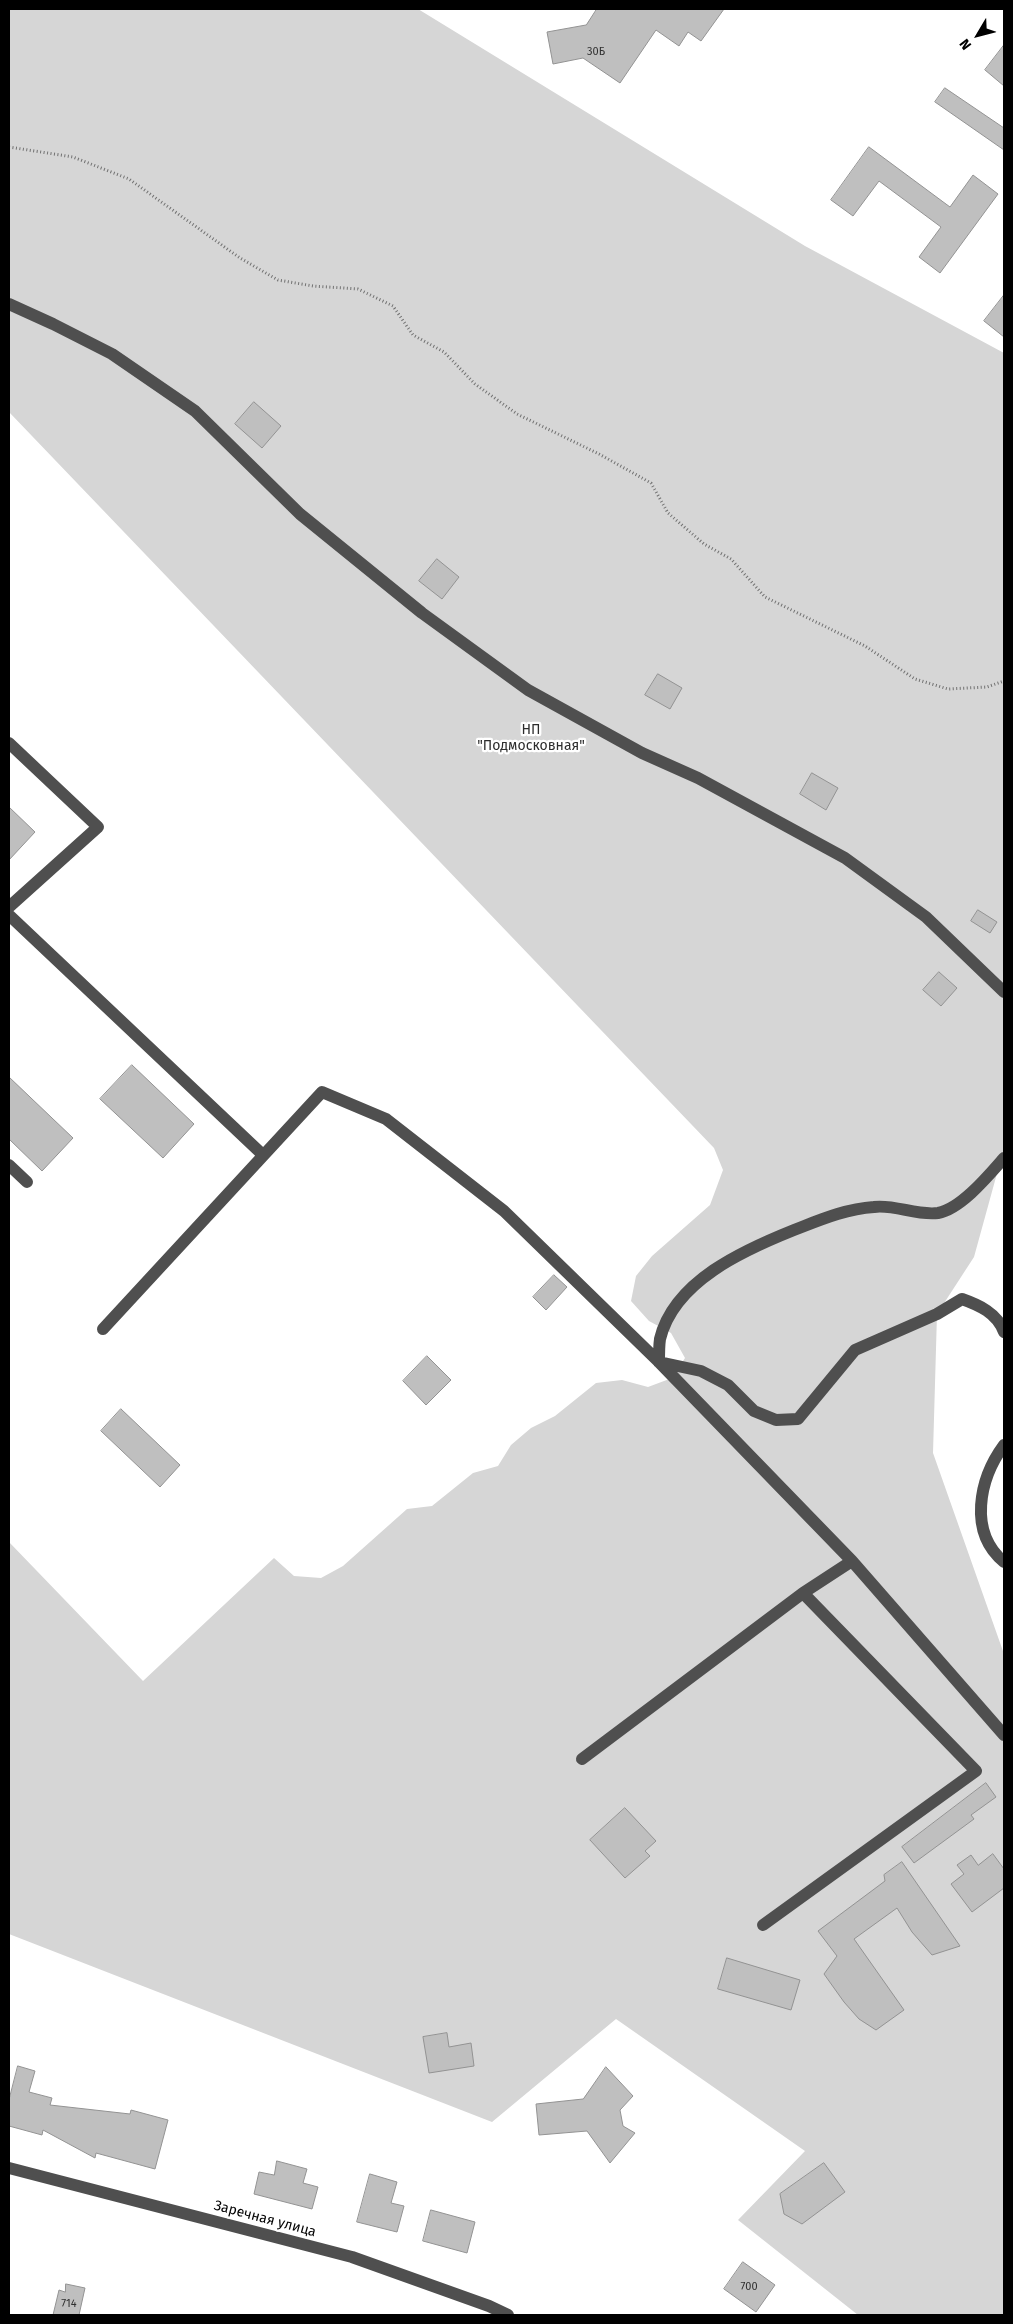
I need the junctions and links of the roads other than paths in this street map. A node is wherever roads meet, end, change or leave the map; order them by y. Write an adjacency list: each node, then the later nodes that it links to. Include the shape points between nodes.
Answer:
1 (9, 304): 5 (street, via 112,354 195,411 300,514 422,613 528,690 845,858 926,917)
2 (9, 743): 3 (street, via 98,827)
3 (9, 907)
4 (9, 915): 6 (street)
5 (1004, 992)
6 (263, 1155): 10 (street); 12 (street, via 322,1092 386,1119 504,1212)
7 (1004, 1158): 12 (street, via 958,1204 938,1213 875,1206 838,1213 762,1243 716,1268 694,1285 670,1317 660,1339)
8 (9, 1165): 9 (street)
9 (27, 1182)
10 (103, 1329)
11 (1004, 1332): 12 (street, via 1001,1323 983,1306 962,1298 937,1314 854,1350 798,1420 776,1420 754,1411 728,1385 701,1371)
12 (659, 1362): 14 (street)
13 (1004, 1445): 15 (street, via 986,1478 981,1500 986,1541)
14 (852, 1561): 16 (street); 17 (street)
15 (1004, 1562)
16 (803, 1592): 18 (street); 19 (street, via 976,1771)
17 (1004, 1735)
18 (582, 1759)
19 (763, 1925)
20 (9, 2168): 21 (street, Заречная улица, via 352,2257)
21 (508, 2315)

